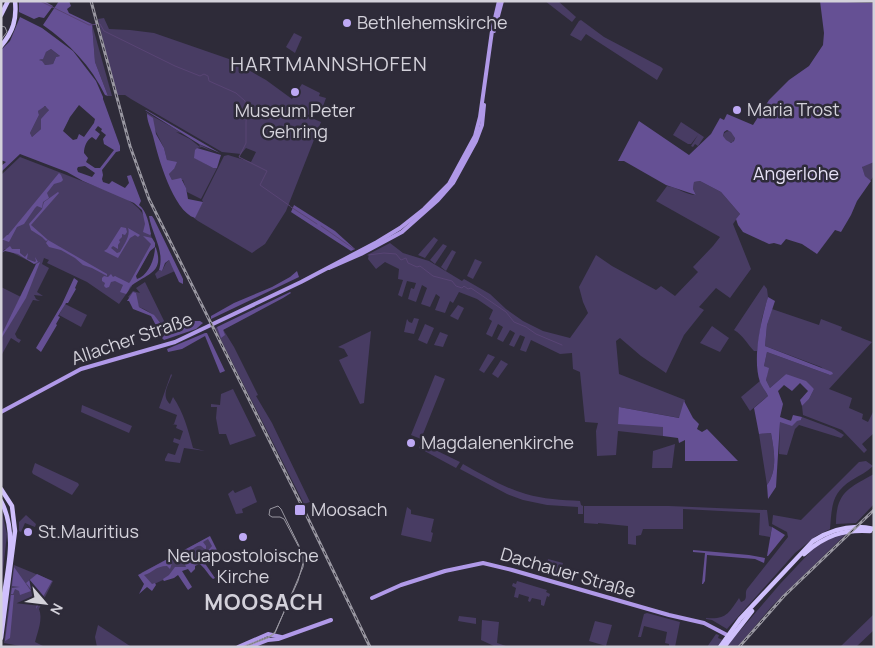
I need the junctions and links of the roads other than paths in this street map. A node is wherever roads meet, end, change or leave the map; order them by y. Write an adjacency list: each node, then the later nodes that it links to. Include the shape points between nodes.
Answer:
1 (8, 1): 4 (main road)
2 (15, 1): 5 (main road, via 14,26)
3 (500, 1): 6 (main road, Allacher Straße, via 478,132 452,179 424,209 377,242 215,324 185,338 81,369)
4 (1, 15)
5 (1, 46)
6 (1, 412)
7 (1, 489): 15 (main road, via 12,506 15,531)
8 (1, 501): 11 (main road, via 10,532)
9 (874, 530): 14 (main road, via 851,529 821,540 803,554)
10 (372, 598): 14 (main road, Dachauer Straße, via 445,571 482,563 704,622)
11 (1, 613)
12 (331, 620): 13 (main road)
13 (281, 637): 16 (main road, via 268,634); 17 (main road)
14 (729, 637): 18 (main road); 19 (main road)
15 (1, 638)
16 (238, 647)
17 (250, 647)
18 (720, 647)
19 (724, 647)

